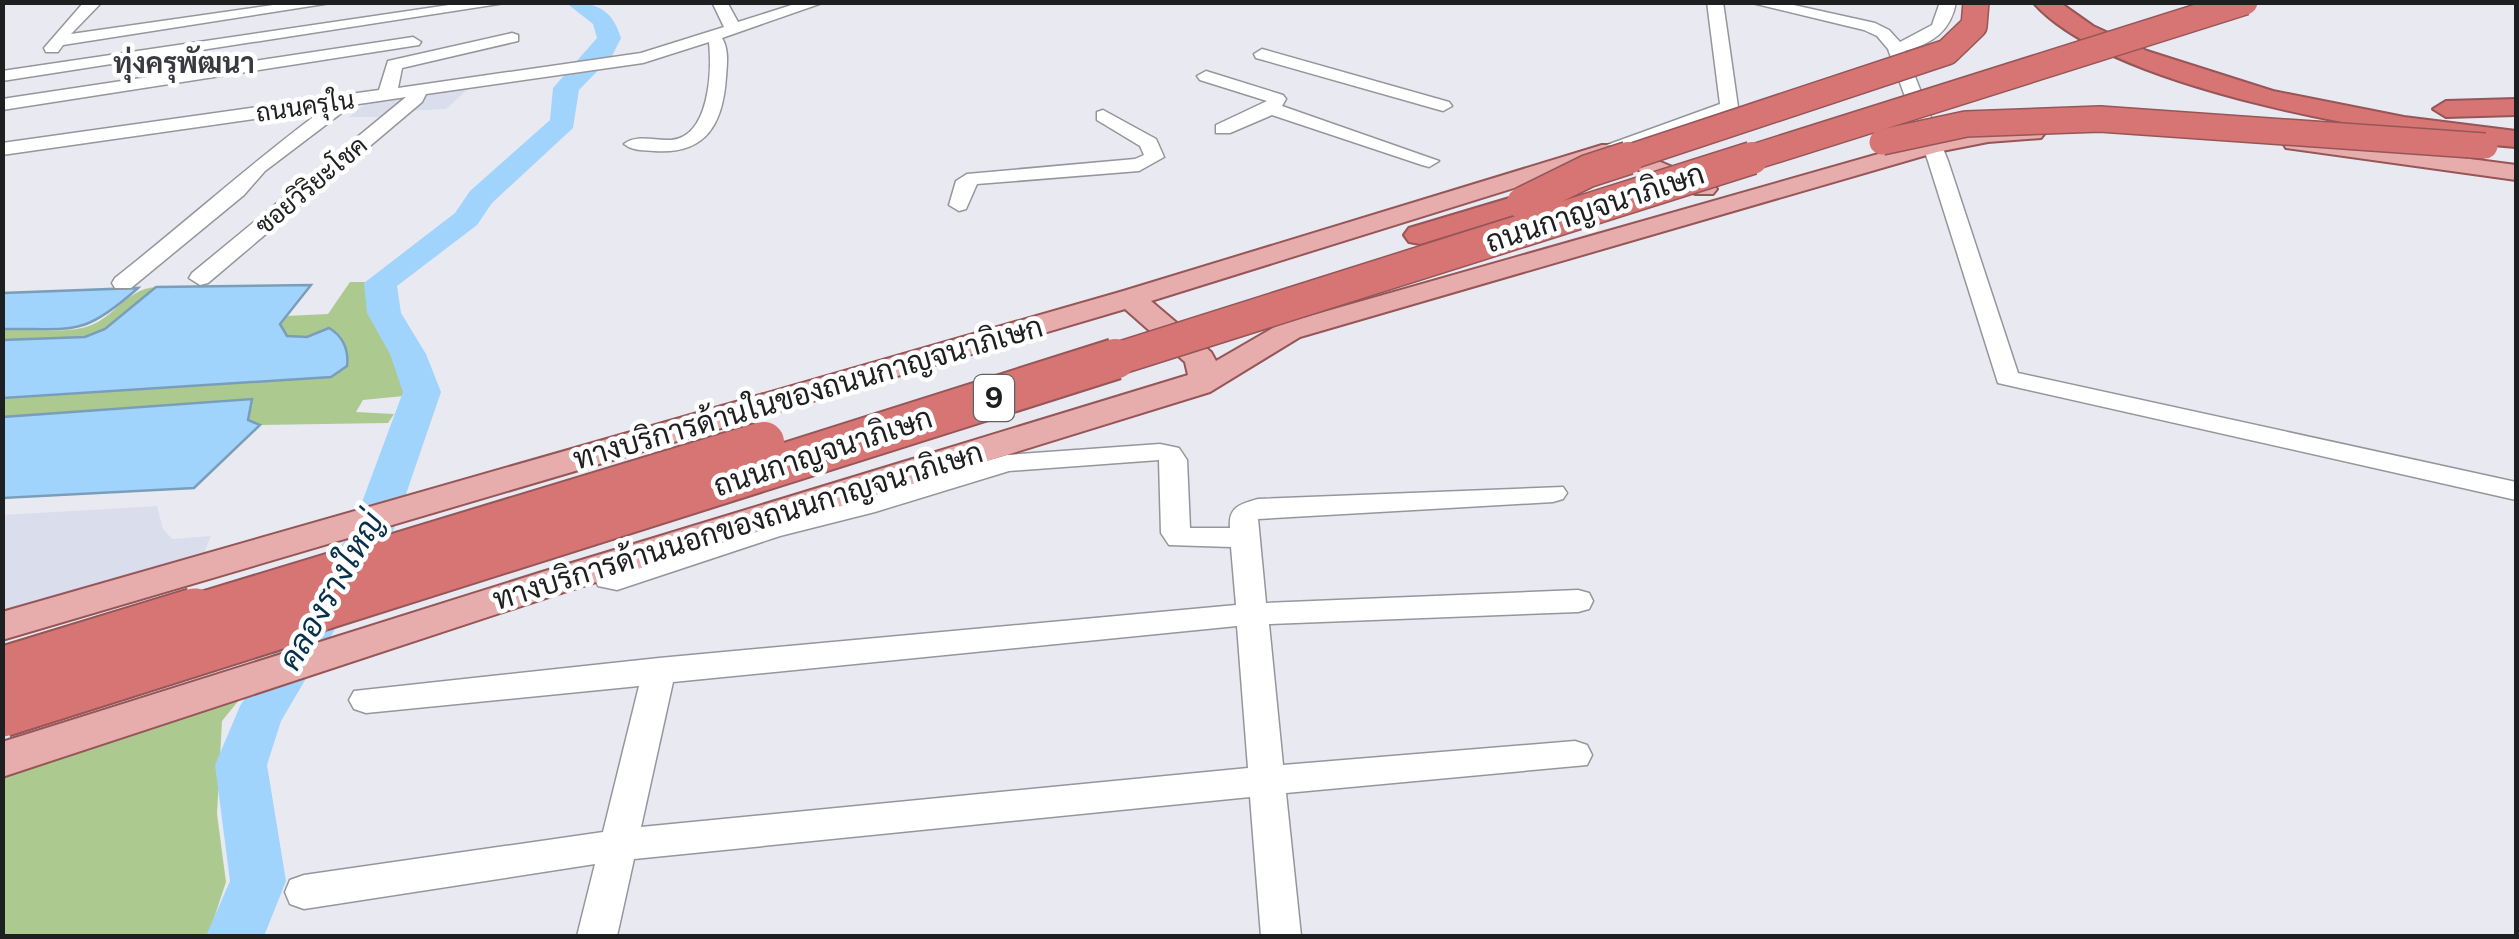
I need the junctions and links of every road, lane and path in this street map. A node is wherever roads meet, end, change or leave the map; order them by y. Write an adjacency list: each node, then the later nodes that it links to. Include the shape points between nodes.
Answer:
1 (95, 2): 17 (street)
2 (330, 2): 17 (street)
3 (504, 2): 21 (street)
4 (719, 2): 14 (street)
5 (818, 2): 14 (street, ถนนครุใน)
6 (1715, 2): 39 (street, via 1730,107)
7 (1756, 2): 19 (street, via 1864,25)
8 (1948, 2): 19 (street, via 1947,17 1930,37)
9 (1976, 2): 42 (highway, bridge, via 1974,30 1946,52 1588,170)
10 (2044, 2): 34 (highway, via 2104,40 2212,80 2374,120)
11 (2076, 2): 29 (highway, via 2123,34 2330,96 2452,109)
12 (2186, 2): 24 (highway)
13 (2245, 2): 24 (highway, bridge)
14 (734, 30): 15 (street, ถนนครุใน)
15 (713, 37): 25 (street, ถนนครุใน, via 643,58); 35 (street, via 716,100 694,137)
16 (512, 38): 26 (street, via 394,65)
17 (58, 41): 21 (street)
18 (412, 42): 30 (street)
19 (1896, 48): 36 (street)
20 (1262, 54): 28 (street)
21 (35, 72): 22 (street); 30 (street)
22 (2, 76)
23 (1206, 76): 31 (street, via 1272,96 1278,103)
24 (1970, 78): 42 (highway, ถนนกาญจนาภิเษก / 9, bridge); 48 (highway, ถนนกาญจนาภิเษก / 9, bridge)
25 (419, 90): 26 (street, ถนนครุใน); 45 (street, ซอยวิริยะโชค)
26 (387, 95): 27 (street, ถนนครุใน)
27 (348, 100): 38 (street, ถนนครุใน); 46 (street)
28 (1443, 106)
29 (2516, 106)
30 (5, 107)
31 (1271, 108): 33 (street); 40 (street)
32 (1103, 116): 44 (street, via 1149,143 1154,157 1139,165 974,178 966,181)
33 (1224, 129)
34 (2516, 138)
35 (634, 144)
36 (1932, 146): 41 (main road, ทางบริการด้านนอกของถนนกาญจนาภิเษก, via 2022,134 2172,133); 43 (main road, ทางบริการด้านนอกของถนนกาญจนาภิเษก); 51 (street, via 2006,378)
37 (2516, 148): 48 (highway, bridge, via 2120,120 1966,124)
38 (2, 149)
39 (1611, 150): 43 (main road); 47 (main road, ทางบริการด้านในของถนนกาญจนาภิเษก)
40 (1428, 161)
41 (2516, 173)
42 (1523, 203): 58 (highway, ถนนกาญจนาภิเษก / 9, bridge)
43 (1738, 204): 49 (main road, ทางบริการด้านนอกของถนนกาญจนาภิเษก, via 1277,335)
44 (959, 205)
45 (200, 278)
46 (123, 283)
47 (1130, 298): 49 (main road, via 1200,359); 56 (main road, ทางบริการด้านในของถนนกาญจนาภิเษก)
48 (1256, 316): 60 (highway, ถนนกาญจนาภิเษก / 9, bridge)
49 (1199, 385): 50 (main road, ทางบริการด้านนอกของถนนกาญจนาภิเษก)
50 (1004, 455): 53 (street, via 1169,454 1180,538); 62 (main road, ทางบริการด้านนอกของถนนกาญจนาภิเษก, via 604,566)
51 (2516, 491)
52 (1553, 493): 53 (street, via 1258,508 1243,515)
53 (1245, 537): 55 (street)
54 (1578, 601): 55 (street)
55 (1252, 614): 57 (street); 63 (street)
56 (2, 626)
57 (659, 670): 59 (street); 64 (street)
58 (2, 673)
59 (366, 700)
60 (2, 711)
61 (1576, 756): 63 (street)
62 (2, 760)
63 (1265, 781): 64 (street); 67 (street)
64 (618, 845): 65 (street); 66 (street)
65 (304, 892)
66 (597, 936)
67 (1281, 936)

